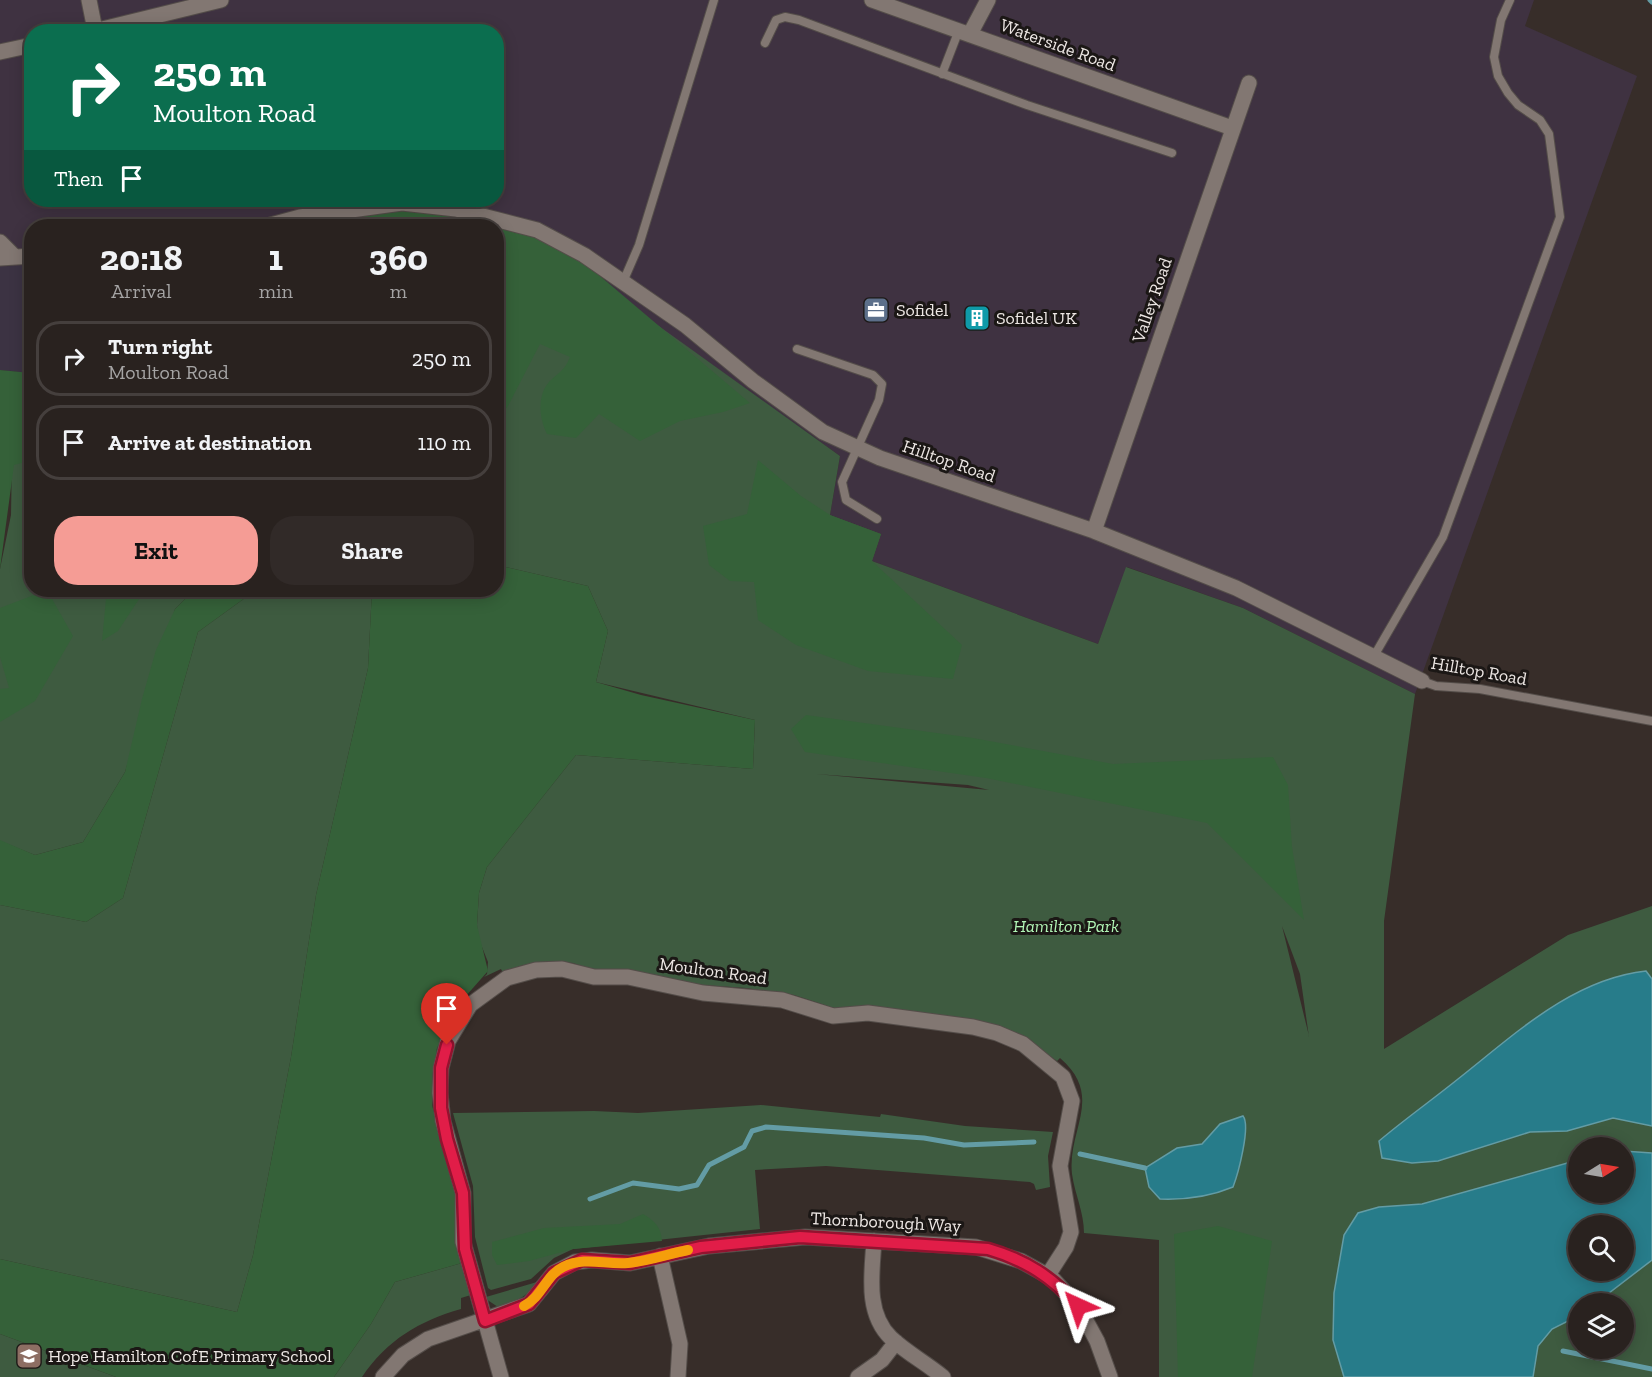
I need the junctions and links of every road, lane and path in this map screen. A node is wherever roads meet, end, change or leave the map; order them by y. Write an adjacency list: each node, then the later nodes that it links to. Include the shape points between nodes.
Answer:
1 (89, 0): 7 (street)
2 (221, 0): 8 (street)
3 (714, 0): 23 (lane, via 639,245)
4 (872, 0): 9 (street, Waterside Road)
5 (988, 0): 9 (street)
6 (1510, 0): 28 (lane, via 1494,57 1498,76 1518,105 1540,120 1549,134 1560,217 1443,537)
7 (92, 24)
8 (122, 24)
9 (964, 32): 13 (lane); 15 (street, Waterside Road)
10 (765, 43): 13 (lane, via 776,20 785,17)
11 (24, 47): 12 (street)
12 (0, 52)
13 (942, 74): 16 (lane)
14 (1249, 83): 15 (street, Valley Road)
15 (1232, 128): 27 (street, Valley Road)
16 (1172, 153)
17 (373, 207): 19 (street, Hilltop Road)
18 (472, 207): 23 (street, Hilltop Road, via 537,230)
19 (296, 219)
20 (0, 242): 22 (street)
21 (24, 256): 22 (street)
22 (7, 257)
23 (623, 282): 25 (street, Hilltop Road, via 823,432)
24 (797, 349): 25 (lane, via 873,375 882,384 879,400)
25 (856, 447): 26 (lane, via 842,482 846,500); 27 (street, Hilltop Road)
26 (877, 519)
27 (1094, 531): 28 (street, Hilltop Road, via 1236,588)
28 (1374, 656): 29 (street, Hilltop Road)
29 (1422, 681): 30 (lane, Hilltop Road)
30 (1652, 721)
31 (874, 1241): 32 (street, Thornborough Way, via 793,1237); 33 (street, Thornborough Way, via 982,1248 1014,1257); 35 (street, via 873,1301 880,1323)
32 (660, 1256): 34 (street, Thornborough Way, via 630,1263 587,1260 569,1264 554,1273 529,1304); 38 (street, via 680,1344)
33 (1048, 1275): 34 (street, Moulton Road, via 1071,1232 1060,1166 1072,1101 1063,1077 1030,1048 973,1027 868,1013 833,1016 782,1000 703,993 628,977 594,977 548,968 507,978 470,1005 448,1041 441,1068 443,1121 463,1193 464,1242); 41 (street, Thornborough Way, via 1083,1314)
34 (485, 1321): 36 (street, Thornborough Way, via 421,1343 403,1355); 37 (street, Moulton Road)
35 (896, 1342): 39 (street, via 882,1360); 40 (street)
36 (383, 1377)
37 (501, 1377)
38 (678, 1377)
39 (858, 1377)
40 (943, 1377)
41 (1110, 1377)

